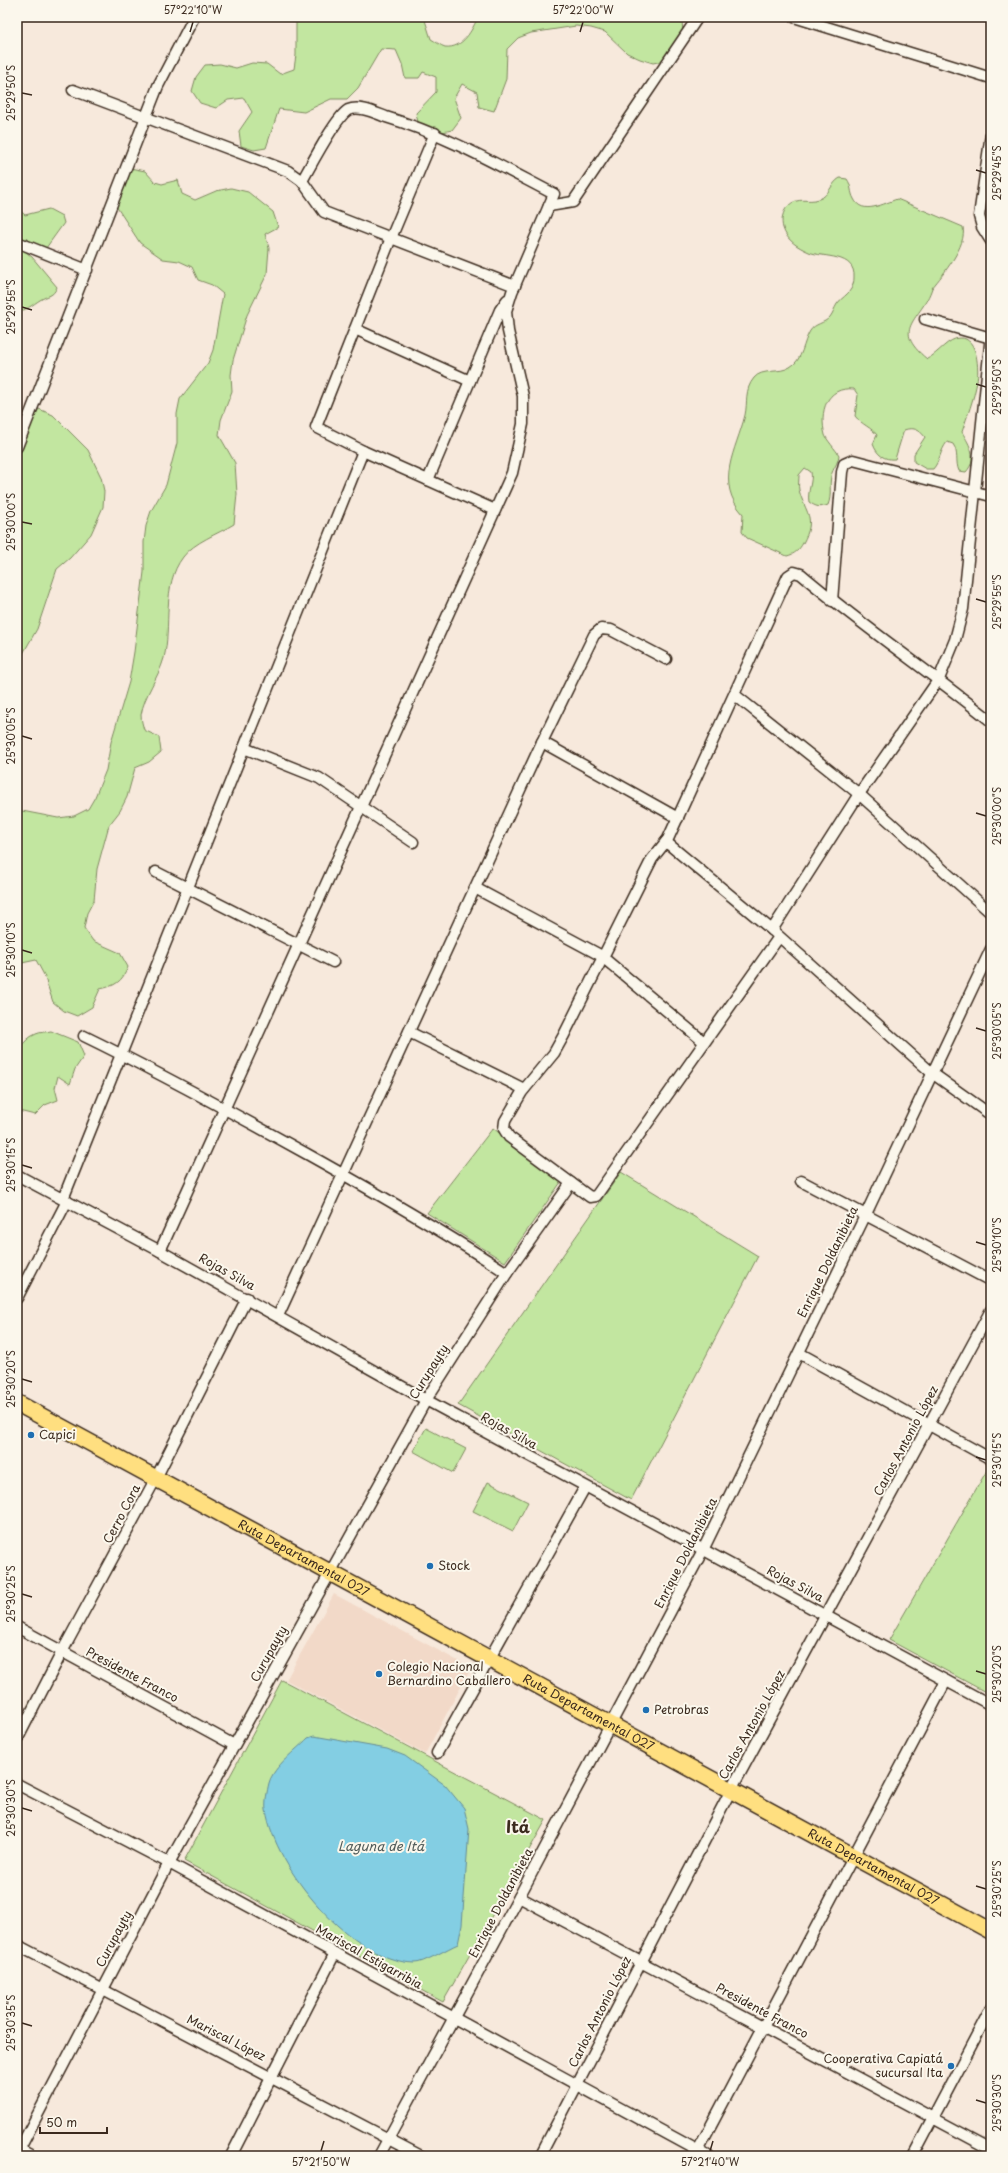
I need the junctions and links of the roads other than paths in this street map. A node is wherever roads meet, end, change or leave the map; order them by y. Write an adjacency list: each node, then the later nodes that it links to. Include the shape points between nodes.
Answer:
1 (194, 17): 6 (street, via 173,55)
2 (698, 17): 10 (street, via 573,202)
3 (794, 17): 4 (street)
4 (991, 78)
5 (73, 90): 6 (street)
6 (146, 117): 9 (street, via 288,171); 14 (street)
7 (435, 133): 9 (street, via 362,109 348,110 337,122); 10 (street, via 554,194); 11 (street)
8 (991, 134): 13 (street, via 979,216)
9 (302, 181): 11 (street, via 324,212)
10 (549, 206): 15 (street)
11 (390, 238): 15 (street); 17 (street)
12 (17, 242): 14 (street)
13 (991, 242)
14 (86, 270): 20 (street)
15 (513, 289): 19 (street, via 500,310); 25 (street, via 506,311 523,396 523,424 512,473)
16 (924, 319): 18 (street)
17 (355, 329): 19 (street); 21 (street, via 316,427)
18 (991, 336): 23 (street)
19 (470, 381): 22 (street)
20 (17, 447)
21 (363, 451): 22 (street); 32 (street)
22 (428, 480): 25 (street)
23 (973, 492): 24 (street); 26 (street, via 853,460 844,464); 28 (street, via 963,609 955,640)
24 (991, 496)
25 (495, 510): 34 (street)
26 (832, 600): 28 (street); 29 (street, via 801,574 794,572 788,576)
27 (666, 659): 31 (street, via 619,633 601,629 594,635)
28 (938, 679): 30 (street); 33 (street)
29 (735, 695): 33 (street); 35 (street)
30 (991, 721)
31 (542, 742): 35 (street); 40 (street)
32 (244, 748): 34 (street, via 319,778); 39 (street)
33 (859, 794): 41 (street); 42 (street)
34 (360, 808): 36 (street); 43 (street)
35 (678, 818): 37 (street)
36 (412, 842)
37 (666, 842): 42 (street); 45 (street, via 652,859)
38 (156, 872): 39 (street)
39 (188, 888): 43 (street); 50 (street)
40 (475, 888): 45 (street); 47 (street)
41 (991, 913)
42 (775, 933): 49 (street); 51 (street)
43 (298, 945): 46 (street); 53 (street)
44 (991, 949): 51 (street, Enrique Doldanibieta)
45 (603, 957): 49 (street); 52 (street, via 554,1053)
46 (333, 962)
47 (409, 1032): 52 (street); 55 (street)
48 (84, 1036): 50 (street)
49 (704, 1042): 58 (street, via 596,1196 590,1197)
50 (121, 1054): 53 (street); 59 (street)
51 (932, 1072): 54 (street); 60 (street, Enrique Doldanibieta)
52 (524, 1089): 58 (street, via 505,1121 504,1129 508,1137)
53 (224, 1108): 55 (street); 61 (street)
54 (991, 1115)
55 (344, 1174): 62 (street, via 454,1238); 67 (street)
56 (17, 1175): 59 (street, Rojas Silva)
57 (802, 1181): 60 (street)
58 (571, 1183): 62 (street, Curupayty)
59 (65, 1200): 61 (street, Rojas Silva); 64 (street)
60 (866, 1214): 63 (street); 68 (street, Enrique Doldanibieta)
61 (160, 1251): 65 (street, Rojas Silva)
62 (507, 1273): 69 (street, Curupayty)
63 (991, 1281)
64 (17, 1298)
65 (247, 1298): 67 (street, Rojas Silva); 73 (street, Cerro Cora)
66 (991, 1310): 71 (street, Carlos Antonio López)
67 (278, 1316): 69 (street, Rojas Silva)
68 (799, 1353): 71 (street); 75 (street, Enrique Doldanibieta)
69 (426, 1400): 74 (street, Rojas Silva); 76 (street, Curupayty)
70 (17, 1402): 73 (main road, Ruta Departamental 027)
71 (929, 1425): 72 (street); 77 (street, Carlos Antonio López)
72 (991, 1458)
73 (156, 1478): 76 (main road, Ruta Departamental 027); 79 (street, Cerro Cora)
74 (585, 1487): 75 (street, Rojas Silva); 80 (street)
75 (703, 1550): 77 (street, Rojas Silva); 83 (street, Enrique Doldanibieta)
76 (330, 1571): 80 (main road, Ruta Departamental 027); 85 (street, Curupayty)
77 (826, 1616): 81 (street, Rojas Silva); 88 (street, Carlos Antonio López)
78 (17, 1627): 79 (street, Presidente Franco)
79 (62, 1652): 84 (street, Cerro Cora); 85 (street, Presidente Franco)
80 (490, 1658): 83 (main road, Ruta Departamental 027); 86 (street)
81 (946, 1680): 82 (street, Rojas Silva); 89 (street)
82 (991, 1705)
83 (611, 1723): 88 (main road, Ruta Departamental 027); 91 (street, Enrique Doldanibieta)
84 (17, 1740)
85 (234, 1745): 90 (street, Curupayty)
86 (437, 1753)
87 (17, 1784): 90 (street, Mariscal Estigarribia)
88 (731, 1790): 89 (main road, Ruta Departamental 027); 95 (street, Carlos Antonio López)
89 (853, 1856): 92 (main road, Ruta Departamental 027); 99 (street)
90 (169, 1863): 94 (street, Mariscal Estigarribia); 96 (street, Curupayty)
91 (519, 1897): 95 (street, Presidente Franco); 98 (street, Enrique Doldanibieta)
92 (991, 1931)
93 (17, 1945): 96 (street, Mariscal López)
94 (335, 1954): 98 (street, Mariscal Estigarribia); 100 (street)
95 (641, 1961): 99 (street, Presidente Franco); 101 (street, Carlos Antonio López)
96 (103, 1989): 100 (street, Mariscal López); 105 (street, Curupayty)
97 (991, 2008): 102 (street)
98 (453, 2018): 101 (street, Mariscal Estigarribia); 103 (street, Enrique Doldanibieta)
99 (763, 2026): 102 (street, Presidente Franco); 106 (street)
100 (272, 2077): 103 (street, Mariscal López); 108 (street)
101 (577, 2085): 106 (street, Mariscal Estigarribia); 111 (street, Carlos Antonio López)
102 (934, 2117): 104 (street, Presidente Franco); 113 (street)
103 (388, 2138): 109 (street, Enrique Doldanibieta); 110 (street, Mariscal López)
104 (991, 2149)
105 (18, 2150): 107 (street)
106 (696, 2153): 112 (street, Mariscal Estigarribia)
107 (32, 2156)
108 (231, 2156)
109 (379, 2156)
110 (421, 2156)
111 (540, 2156)
112 (708, 2156)
113 (913, 2156)

